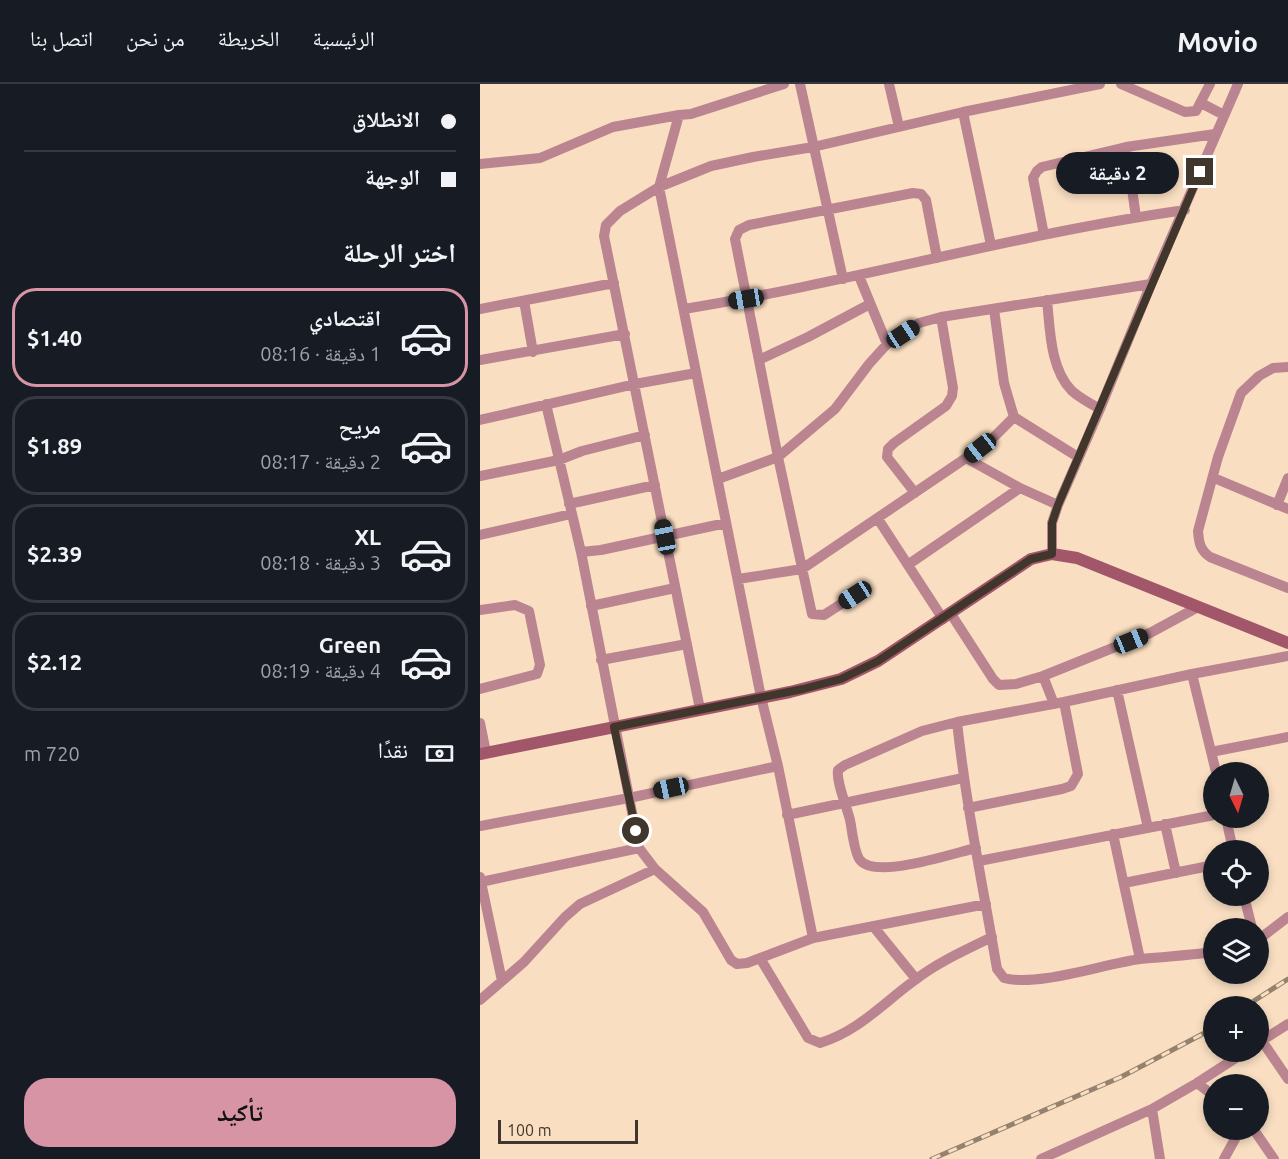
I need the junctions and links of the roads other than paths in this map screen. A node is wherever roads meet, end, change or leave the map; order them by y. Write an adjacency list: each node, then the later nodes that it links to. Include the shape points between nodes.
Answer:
1 (784, 84): 8 (street)
2 (800, 84): 15 (street)
3 (889, 84): 13 (street)
4 (1100, 84): 10 (street)
5 (1121, 84): 9 (street, via 1185,112 1196,111)
6 (1210, 84): 9 (street)
7 (1238, 84): 12 (street)
8 (759, 88): 11 (street)
9 (1201, 103): 12 (street)
10 (963, 112): 13 (street); 23 (street)
11 (679, 115): 17 (street, via 613,127 540,158); 18 (street)
12 (1224, 115): 14 (street)
13 (899, 127): 15 (street)
14 (1215, 134): 16 (street); 20 (street)
15 (813, 147): 18 (street, via 711,166); 19 (street)
16 (1126, 147): 21 (street); 22 (street, via 1037,171 1034,178)
17 (480, 164)
18 (659, 187): 27 (street, via 620,211 606,225 604,236); 34 (street)
19 (826, 210): 24 (street, via 913,193 921,195 926,200); 26 (street); 29 (street, via 740,230 735,239)
20 (1185, 210): 21 (street); 28 (street)
21 (1136, 217): 22 (street)
22 (1044, 235): 23 (street)
23 (991, 246): 24 (street)
24 (937, 258): 25 (street)
25 (859, 276): 26 (street); 32 (street)
26 (843, 279): 29 (street)
27 (614, 283): 31 (street); 37 (street)
28 (1151, 284): 30 (street); 46 (street)
29 (746, 299): 34 (street); 41 (street)
30 (1047, 300): 35 (street); 46 (street, via 1060,375 1072,391)
31 (524, 301): 33 (street); 39 (street)
32 (870, 304): 38 (street); 41 (street)
33 (480, 309)
34 (684, 309): 43 (street)
35 (994, 309): 36 (street); 47 (street, via 1004,383)
36 (941, 317): 38 (street, via 919,323); 60 (street, via 952,396 946,406 888,449 887,456)
37 (625, 334): 39 (street); 44 (street)
38 (887, 344): 50 (street, via 835,409)
39 (533, 352): 40 (street)
40 (480, 360)
41 (759, 360): 50 (street)
42 (1288, 367): 55 (street, via 1273,368 1241,393)
43 (696, 373): 44 (street); 57 (street)
44 (635, 384): 45 (street); 49 (street)
45 (546, 405): 48 (street); 53 (street)
46 (1100, 409): 51 (street)
47 (1014, 417): 51 (street); 52 (street)
48 (480, 420)
49 (645, 435): 53 (street); 58 (street)
50 (778, 457): 57 (street); 71 (street)
51 (1078, 457): 61 (street)
52 (966, 458): 59 (street); 60 (street)
53 (559, 460): 54 (street); 63 (street)
54 (480, 476)
55 (1214, 478): 62 (street); 74 (street, via 1198,531 1203,552)
56 (1288, 478): 62 (street)
57 (718, 479): 65 (street)
58 (655, 485): 63 (street); 67 (street)
59 (1020, 488): 61 (street); 70 (street)
60 (915, 493): 64 (street)
61 (1058, 505): 69 (street, via 1052,523)
62 (1283, 507)
63 (570, 509): 66 (street); 68 (street)
64 (878, 519): 70 (street); 71 (street)
65 (726, 523): 67 (street); 72 (street)
66 (480, 535)
67 (665, 537): 68 (street); 73 (street)
68 (581, 552): 76 (street)
69 (1052, 554): 77 (main road, via 1077,558); 79 (main road, via 1031,559)
70 (909, 564): 79 (street)
71 (802, 569): 72 (street); 75 (street, via 812,614 825,615)
72 (738, 579): 88 (street)
73 (675, 588): 76 (street); 81 (street)
74 (1288, 588)
75 (855, 595)
76 (591, 606): 83 (street)
77 (1198, 607): 80 (main road); 85 (street, via 1150,633)
78 (480, 610): 86 (street, via 515,605 529,611 540,665 537,674)
79 (947, 617): 85 (street, via 999,685); 88 (main road, via 860,670 816,686)
80 (1288, 643)
81 (687, 644): 83 (street); 90 (street)
82 (1288, 656): 84 (street)
83 (601, 660): 93 (street)
84 (1192, 674): 87 (street); 95 (street)
85 (1043, 676): 89 (street)
86 (480, 689)
87 (1117, 690): 89 (street); 107 (street)
88 (761, 698): 90 (main road); 98 (street)
89 (1059, 703): 91 (street); 102 (street, via 1078,774 1074,782 1062,789)
90 (700, 709): 93 (main road)
91 (957, 722): 99 (street); 101 (street, via 922,731 845,765 837,776)
92 (480, 723): 96 (street)
93 (614, 727): 96 (main road); 100 (street)
94 (1288, 737): 95 (street)
95 (1211, 752): 97 (street)
96 (483, 753)
97 (1214, 762)
98 (778, 766): 100 (street); 103 (street)
99 (963, 778): 101 (street); 102 (street)
100 (628, 798): 106 (street); 109 (street)
101 (846, 801): 103 (street); 110 (street, via 860,860 867,865 885,868)
102 (968, 808): 110 (street)
103 (787, 815): 122 (street)
104 (1203, 817): 105 (street)
105 (1165, 824): 107 (street); 114 (street)
106 (480, 826)
107 (1148, 828): 108 (street)
108 (1113, 834): 111 (street); 116 (street)
109 (639, 848): 113 (street); 115 (street)
110 (976, 848): 111 (street)
111 (979, 861): 117 (street)
112 (1203, 867): 114 (street)
113 (655, 869): 124 (street, via 702,912 732,960 737,964); 127 (street, via 580,904)
114 (1176, 873): 116 (street)
115 (480, 879): 127 (street)
116 (1124, 884): 125 (street)
117 (986, 904): 119 (street); 121 (street)
118 (1288, 917): 120 (street)
119 (873, 926): 122 (street); 126 (street)
120 (1269, 932)
121 (992, 937): 125 (street, via 997,969 1011,980); 126 (street)
122 (813, 938): 124 (street)
123 (1203, 953): 125 (street)
124 (760, 958): 126 (street, via 808,1038 820,1043 870,1018)
125 (1140, 959)
126 (916, 979)
127 (502, 981): 128 (street)
128 (480, 1000)
129 (1288, 1024): 130 (street)
130 (1269, 1036)
131 (1269, 1054): 133 (street)
132 (1230, 1062): 134 (street)
133 (1288, 1079)
134 (1197, 1083): 135 (street); 136 (street)
135 (1203, 1088)
136 (1152, 1109): 139 (street); 140 (street)
137 (1234, 1140): 141 (street)
138 (1261, 1140): 142 (street)
139 (1041, 1159)
140 (1160, 1159)
141 (1224, 1159)
142 (1274, 1159)

